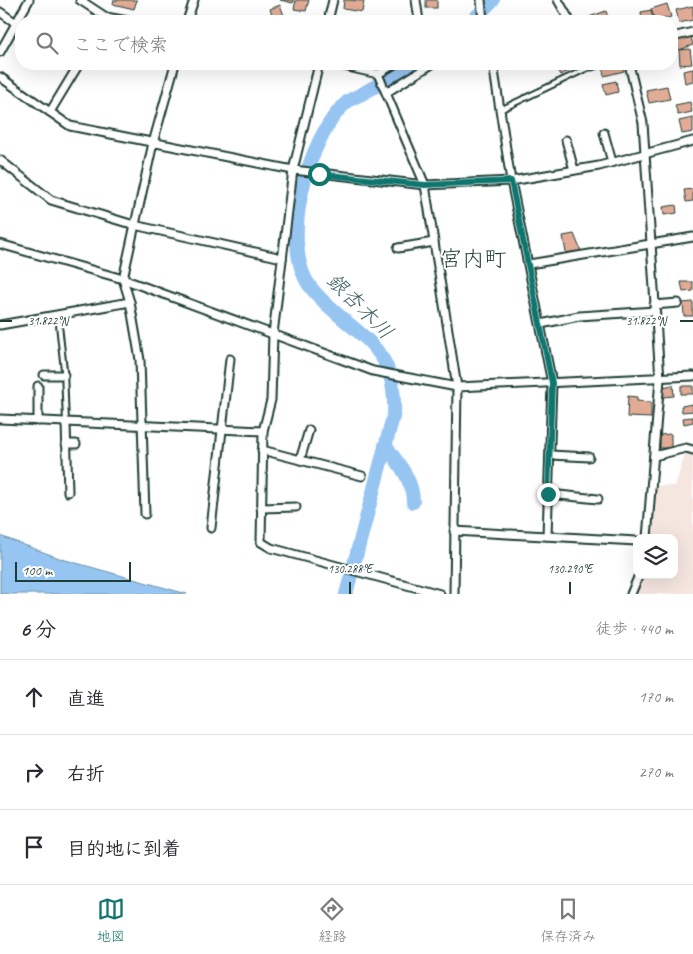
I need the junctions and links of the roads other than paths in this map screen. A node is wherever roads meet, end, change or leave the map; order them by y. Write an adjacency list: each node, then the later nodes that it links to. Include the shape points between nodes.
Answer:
1 (29, 0): 9 (street)
2 (80, 0): 10 (street)
3 (194, 0): 11 (street)
4 (333, 0): 12 (street)
5 (416, 0): 13 (street)
6 (558, 0): 15 (street)
7 (481, 1): 14 (street)
8 (0, 12): 16 (street)
9 (21, 15)
10 (100, 15)
11 (189, 15)
12 (329, 15)
13 (418, 15)
14 (482, 15)
15 (567, 15)
16 (15, 22)
17 (15, 25): 20 (street)
18 (693, 32): 19 (street)
19 (678, 36)
20 (0, 52)
21 (74, 70): 34 (street)
22 (173, 70): 38 (street)
23 (318, 70): 42 (street)
24 (361, 70): 30 (street)
25 (385, 70): 30 (street)
26 (422, 70): 32 (street)
27 (494, 70): 33 (street)
28 (582, 70): 33 (lane)
29 (631, 70): 39 (street, via 643,123)
30 (378, 74): 32 (street)
31 (0, 77): 34 (street)
32 (387, 92): 45 (street)
33 (500, 110): 44 (street)
34 (50, 112): 38 (street, via 70,126)
35 (604, 133): 41 (street)
36 (566, 140): 43 (street)
37 (693, 141): 39 (street)
38 (153, 143): 42 (street); 46 (street)
39 (644, 153): 41 (street); 50 (street)
40 (0, 160): 46 (street, via 51,200)
41 (612, 162): 43 (street)
42 (293, 170): 45 (street); 52 (street)
43 (574, 170): 44 (street)
44 (511, 181): 45 (street); 53 (street)
45 (425, 185): 48 (street)
46 (134, 225): 52 (street); 54 (street)
47 (693, 237): 50 (street)
48 (434, 242): 51 (street); 69 (street)
49 (0, 244): 54 (street)
50 (650, 244): 53 (street); 57 (street)
51 (398, 248)
52 (282, 258): 61 (street)
53 (529, 264): 59 (street)
54 (122, 278): 55 (street); 61 (street)
55 (130, 302): 58 (street); 73 (street, via 140,360)
56 (678, 303): 57 (street)
57 (654, 308): 59 (street, via 579,316); 66 (street)
58 (58, 316): 60 (street); 64 (lane)
59 (541, 324): 67 (street)
60 (0, 325)
61 (273, 334): 69 (street, via 373,371); 76 (street, via 271,400)
62 (230, 359): 74 (street)
63 (44, 375): 64 (street)
64 (64, 375): 72 (lane)
65 (693, 376): 66 (street)
66 (660, 379): 67 (street); 82 (street)
67 (552, 383): 69 (street); 81 (street)
68 (38, 386): 71 (street)
69 (457, 387): 93 (street)
70 (0, 419): 71 (street)
71 (38, 421): 72 (street)
72 (66, 423): 73 (street); 77 (street)
73 (143, 424): 74 (street); 91 (street)
74 (222, 428): 76 (street); 92 (street)
75 (309, 430): 84 (street)
76 (263, 431): 79 (street)
77 (66, 444): 78 (street); 86 (street)
78 (76, 444)
79 (262, 450): 84 (street); 90 (street)
80 (693, 450): 82 (street, via 686,448)
81 (550, 455): 83 (street); 87 (street)
82 (654, 456): 94 (street)
83 (589, 457)
84 (300, 460): 85 (street)
85 (362, 476)
86 (68, 492)
87 (548, 494): 88 (street); 95 (street)
88 (598, 498)
89 (296, 507): 90 (street)
90 (260, 508): 98 (street, via 259,537 264,545)
91 (145, 514)
92 (210, 528)
93 (454, 531): 95 (street); 99 (street)
94 (647, 534)
95 (547, 536): 96 (street)
96 (633, 541)
97 (637, 579): 100 (street)
98 (440, 594)
99 (454, 594)
100 (631, 594)

